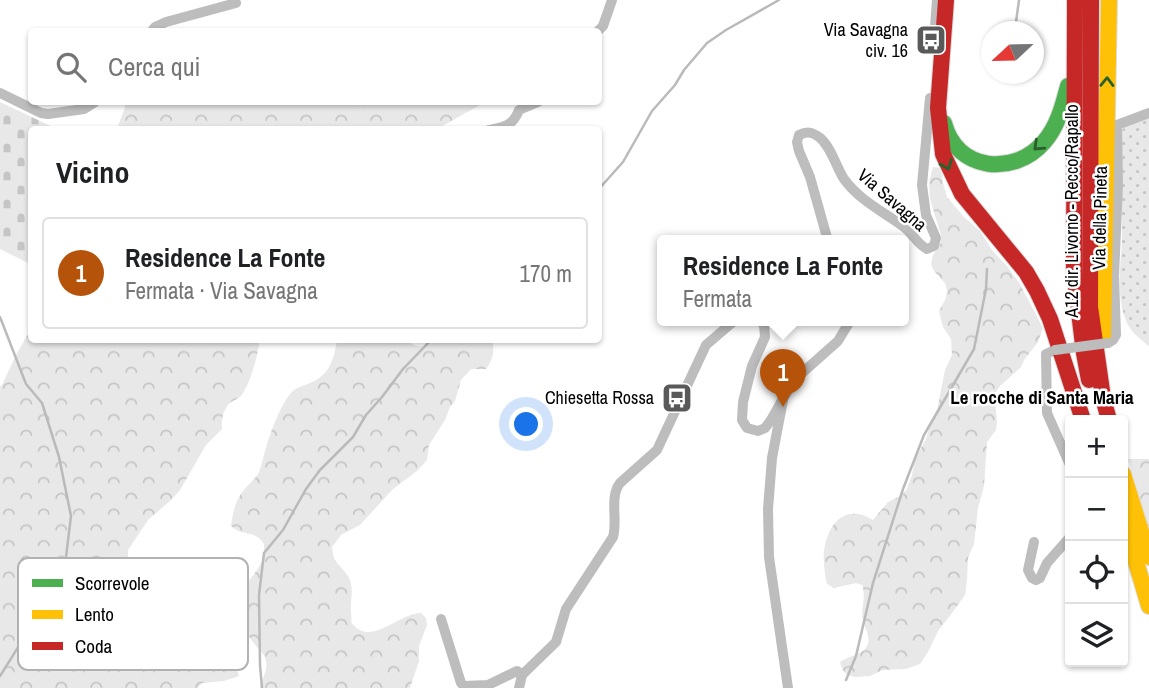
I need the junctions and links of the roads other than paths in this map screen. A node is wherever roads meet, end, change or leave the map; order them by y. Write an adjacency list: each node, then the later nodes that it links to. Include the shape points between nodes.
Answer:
1 (612, 0): 10 (street)
2 (937, 0): 17 (street, Via Savagna, via 922,185 926,215 936,238 934,246 927,250 919,245 907,229 854,191 822,139 806,132 797,142)
3 (946, 0): 22 (highway, one-way to 22, via 938,108 943,154 962,194 1037,291)
4 (952, 0): 11 (highway, one-way to 4, via 1058,121 1039,147 1007,164 974,161 954,144 943,114)
5 (1075, 0): 11 (highway)
6 (1091, 0): 24 (highway, A12 dir. Livorno - Recco/Rapallo, via 1090,307)
7 (1109, 0): 25 (highway, one-way to 7, via 1103,314)
8 (236, 3): 9 (street)
9 (154, 28)
10 (601, 28)
11 (1074, 62): 23 (highway, via 1074,271)
12 (0, 93): 13 (street, via 48,114)
13 (90, 105)
14 (531, 105): 16 (street)
15 (1149, 113): 26 (street, Via della Pineta, bridge, via 1117,125 1116,335 1108,343 1046,354 1047,413)
16 (504, 126)
17 (826, 235)
18 (728, 326): 35 (street, via 706,345 657,450 615,489 613,537 566,609 556,642)
19 (764, 326): 21 (street, via 742,420 747,428 765,428)
20 (847, 326): 21 (street, via 838,341 793,381)
21 (783, 400): 37 (street, via 768,509 769,557)
22 (1081, 415)
23 (1095, 415)
24 (1107, 415)
25 (1109, 415)
26 (1065, 454)
27 (1124, 478): 32 (highway)
28 (1128, 529): 32 (highway)
29 (1128, 540): 32 (highway)
30 (1066, 541): 31 (street, via 1036,580 1028,570)
31 (1034, 542)
32 (1141, 557): 33 (highway)
33 (1149, 606)
34 (441, 620): 35 (street, via 464,686 488,685 517,671)
35 (522, 676): 36 (street)
36 (519, 688)
37 (788, 688)

